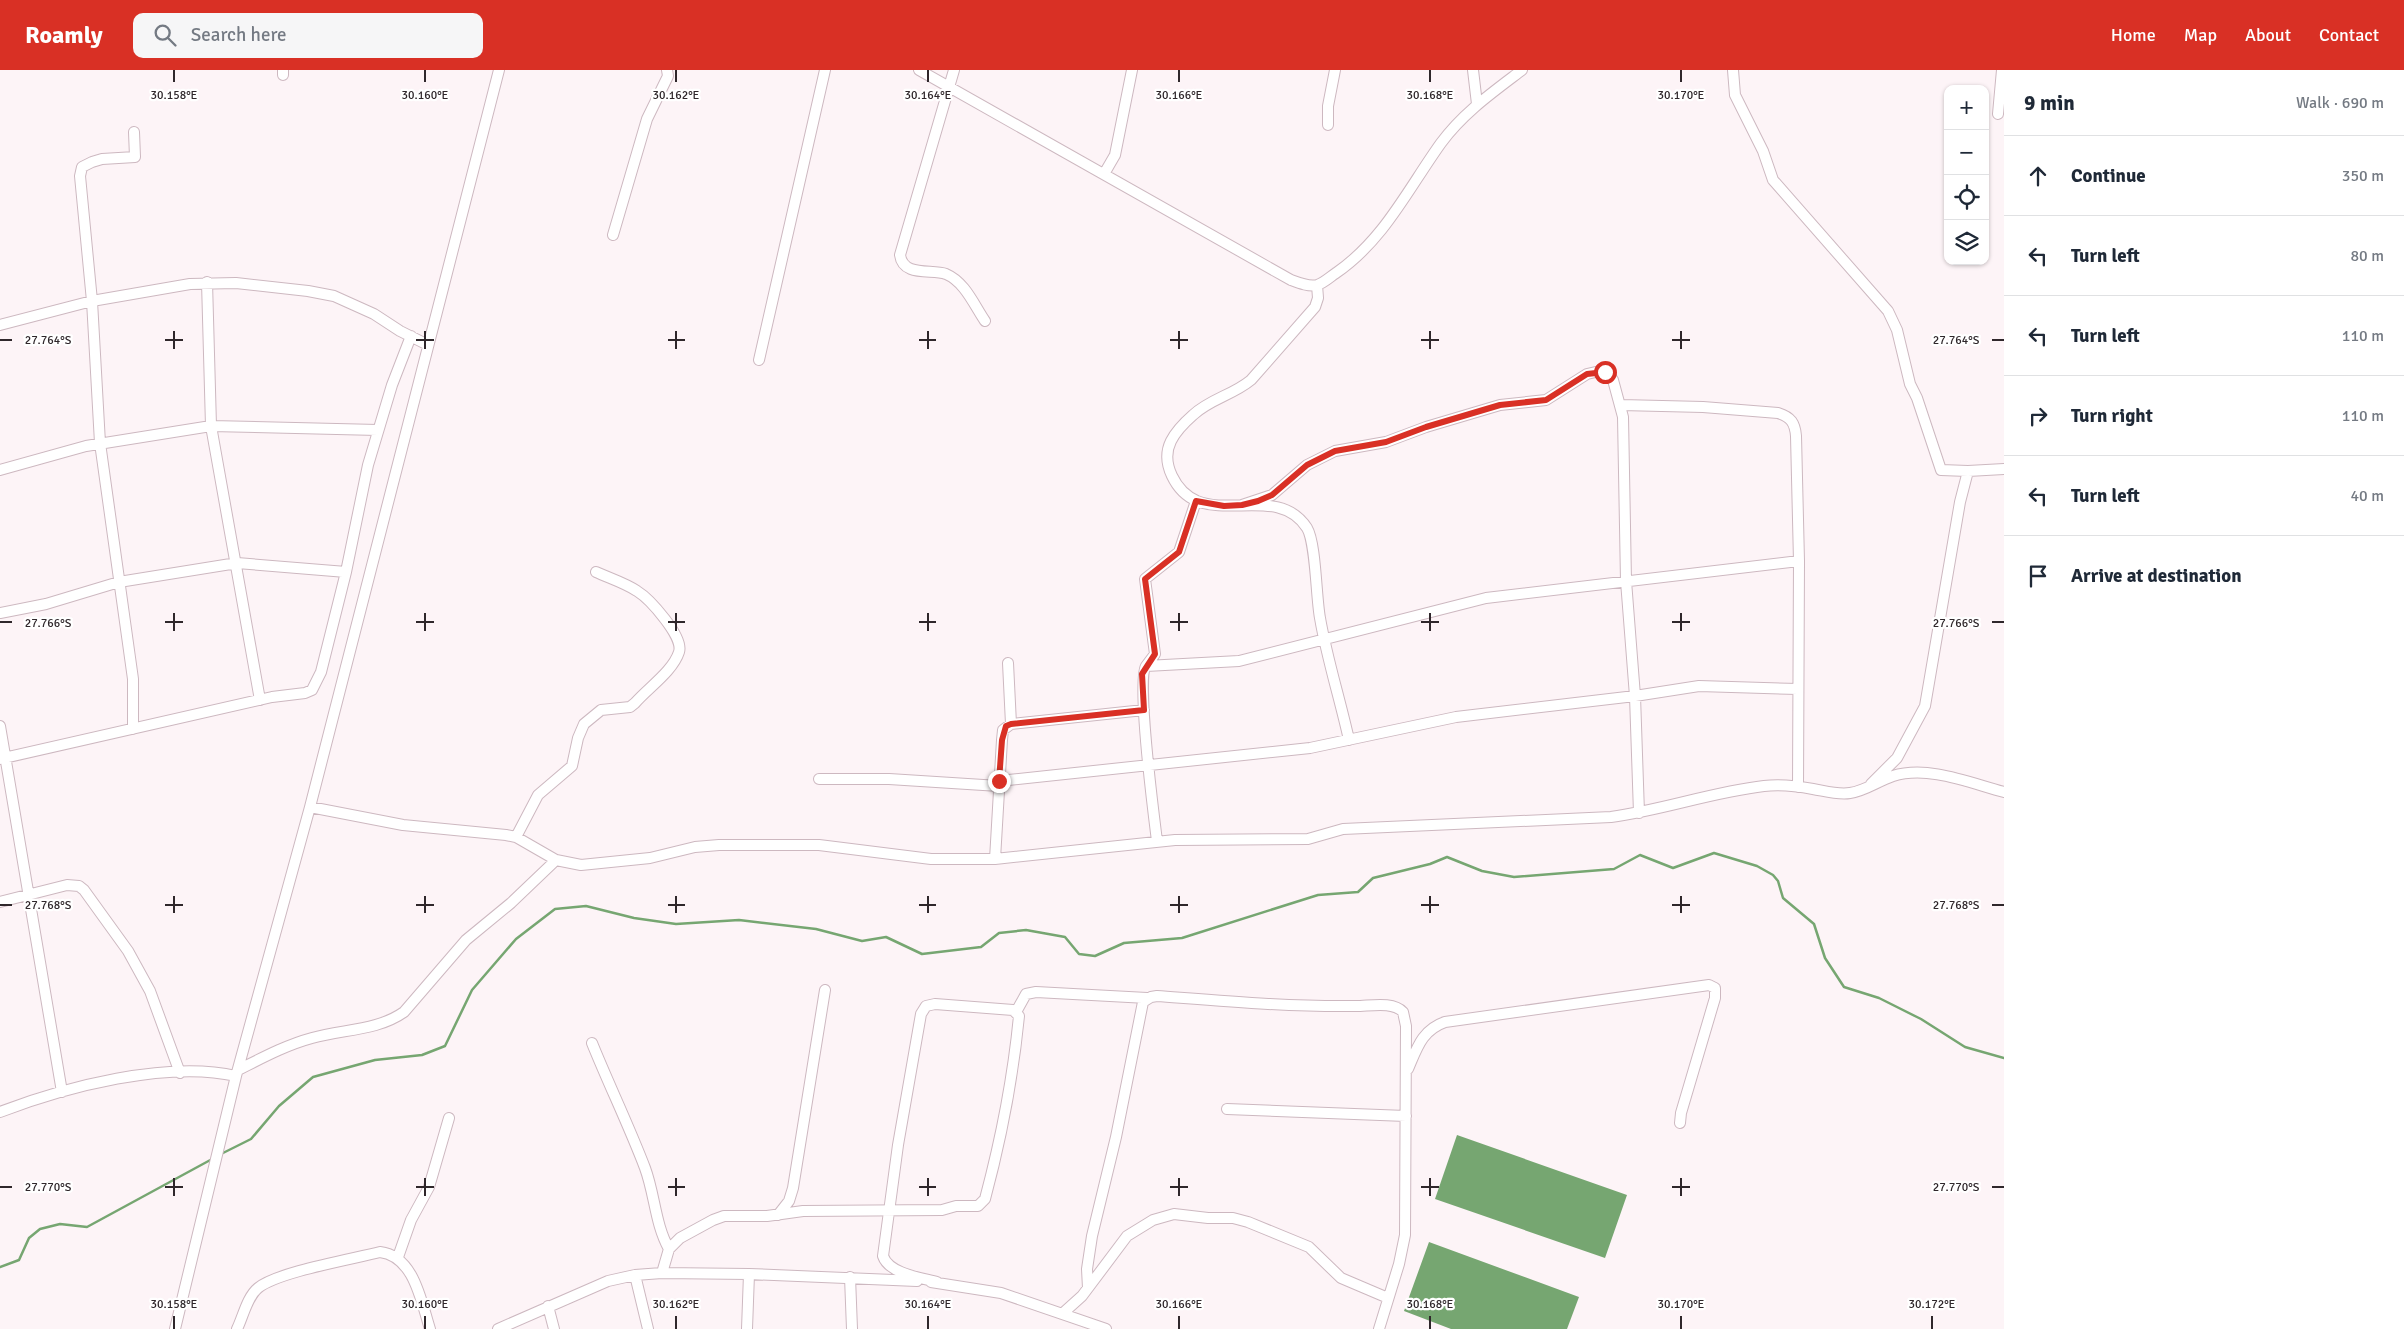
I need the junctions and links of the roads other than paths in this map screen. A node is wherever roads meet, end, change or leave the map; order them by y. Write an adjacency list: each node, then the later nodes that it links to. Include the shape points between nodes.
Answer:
1 (499, 70): 25 (street)
2 (667, 70): 18 (street, via 668,76 647,119)
3 (825, 70): 26 (street)
4 (919, 70): 12 (street)
5 (954, 70): 12 (street)
6 (1132, 70): 17 (street, via 1114,155)
7 (1335, 70): 15 (street)
8 (1473, 70): 13 (street)
9 (1522, 70): 13 (street)
10 (1733, 70): 33 (street, via 1735,95 1763,151 1773,180 1888,311 1941,470)
11 (2002, 70): 14 (street)
12 (948, 86): 17 (street); 22 (street, via 900,258 910,268 945,274 955,280 967,292)
13 (1477, 104): 20 (street, via 1440,143 1397,211 1372,241 1342,269)
14 (1998, 114)
15 (1328, 125)
16 (134, 132): 21 (street, via 135,157 92,162 80,171)
17 (1104, 174): 20 (street, via 1291,280)
18 (613, 235)
19 (207, 282): 21 (street); 24 (street, via 334,296); 28 (street)
20 (1317, 285): 34 (street, via 1316,307 1251,380 1194,414 1171,440 1167,460 1170,472 1178,485)
21 (92, 301): 23 (street); 30 (street)
22 (985, 321)
23 (0, 325)
24 (411, 336): 25 (street); 29 (street)
25 (428, 345): 61 (street)
26 (759, 360)
27 (1621, 405): 35 (street, via 1609,374 1593,372 1546,400 1500,405 1386,442 1324,455 1272,495); 36 (street, via 1778,413 1792,420 1796,436); 40 (street)
28 (211, 426): 29 (street); 30 (street); 37 (street)
29 (378, 430): 38 (street)
30 (100, 443): 32 (street); 41 (street)
31 (2004, 469): 33 (street)
32 (0, 470)
33 (1968, 471): 59 (street, via 1925,706 1897,758)
34 (1196, 501): 35 (street, via 1224,506); 45 (street, via 1179,552 1145,579 1155,654)
35 (1242, 505): 43 (street, via 1285,509 1307,528)
36 (1799, 561): 40 (street); 46 (street)
37 (237, 563): 38 (street); 41 (street); 48 (street)
38 (346, 572): 48 (street, via 321,672 312,690)
39 (596, 572): 63 (street, via 638,592 665,619 680,642 679,652 667,670 630,707 601,710 584,724 572,766 538,795)
40 (1626, 581): 43 (street, via 1486,598); 47 (street)
41 (119, 582): 42 (street, via 46,604); 52 (street, via 133,679)
42 (0, 613)
43 (1325, 640): 45 (street, via 1239,661); 53 (street)
44 (1008, 663): 50 (street)
45 (1146, 666): 49 (street, via 1142,674)
46 (1798, 689): 47 (street, via 1699,686); 58 (street)
47 (1635, 696): 53 (street, via 1482,713); 62 (street)
48 (260, 700): 52 (street)
49 (1144, 710): 50 (street); 55 (street)
50 (1011, 724): 57 (street, via 1003,730)
51 (0, 726): 54 (street)
52 (133, 729): 54 (street)
53 (1349, 740): 55 (street, via 1310,748)
54 (2, 759): 67 (street)
55 (1149, 765): 57 (street); 64 (street)
56 (819, 779): 57 (street, via 889,778)
57 (999, 783): 65 (street)
58 (1798, 787): 59 (street, via 1832,793 1850,793); 62 (street, via 1765,786 1720,792)
59 (1868, 787): 60 (street, via 1892,776 1926,773)
60 (2004, 792)
61 (310, 808): 63 (street, via 403,825); 74 (street)
62 (1639, 813): 64 (street, via 1343,829 1286,841)
63 (516, 837): 66 (street)
64 (1157, 841): 65 (street)
65 (995, 859): 66 (street, via 931,859 819,846 718,845 619,862 581,865)
66 (556, 860): 74 (street, via 466,940 404,1012 394,1019 378,1026 312,1038 272,1053)
67 (28, 896): 68 (street); 73 (street, via 73,884 92,898 150,991); 76 (street)
68 (0, 902)
69 (825, 990): 83 (street, via 793,1188 789,1201)
70 (1147, 998): 71 (street, via 1036,992 1026,994); 75 (street, via 1394,1006 1405,1016); 91 (street, via 1141,1008 1116,1137 1092,1236)
71 (1016, 1012): 82 (street, via 1019,1016 1007,1102 985,1199 974,1206); 82 (street, via 935,1004 923,1009)
72 (592, 1043): 84 (street, via 645,1168 659,1229)
73 (180, 1072): 74 (street); 76 (street, via 133,1077)
74 (237, 1073): 95 (street)
75 (1406, 1075): 79 (street); 81 (street, via 1422,1036 1445,1022 1709,985 1715,988 1715,998)
76 (62, 1092): 78 (street)
77 (1227, 1109): 79 (street)
78 (0, 1112)
79 (1406, 1116): 92 (street, via 1404,1235)
80 (449, 1118): 85 (street, via 429,1187 410,1220)
81 (1680, 1123)
82 (888, 1212): 83 (street, via 803,1211); 90 (street, via 885,1261 904,1273)
83 (778, 1215): 84 (street, via 724,1216 680,1238)
84 (669, 1250): 86 (street)
85 (398, 1257): 96 (street, via 380,1252 273,1280 258,1288); 97 (street, via 412,1278)
86 (662, 1273): 87 (street); 88 (street)
87 (749, 1274): 89 (street); 101 (street)
88 (635, 1275): 93 (street, via 608,1280); 100 (street)
89 (850, 1277): 90 (street); 102 (street)
90 (937, 1282): 94 (street, via 1001,1294)
91 (1088, 1288): 92 (street, via 1127,1236 1154,1220 1174,1214 1248,1222 1309,1247 1341,1278); 94 (street)
92 (1388, 1298): 104 (street)
93 (548, 1306): 98 (street); 99 (street)
94 (1062, 1314): 103 (street)
95 (175, 1329)
96 (237, 1329)
97 (430, 1329)
98 (498, 1329)
99 (554, 1329)
100 (648, 1329)
101 (747, 1329)
102 (852, 1329)
103 (1106, 1329)
104 (1379, 1329)

